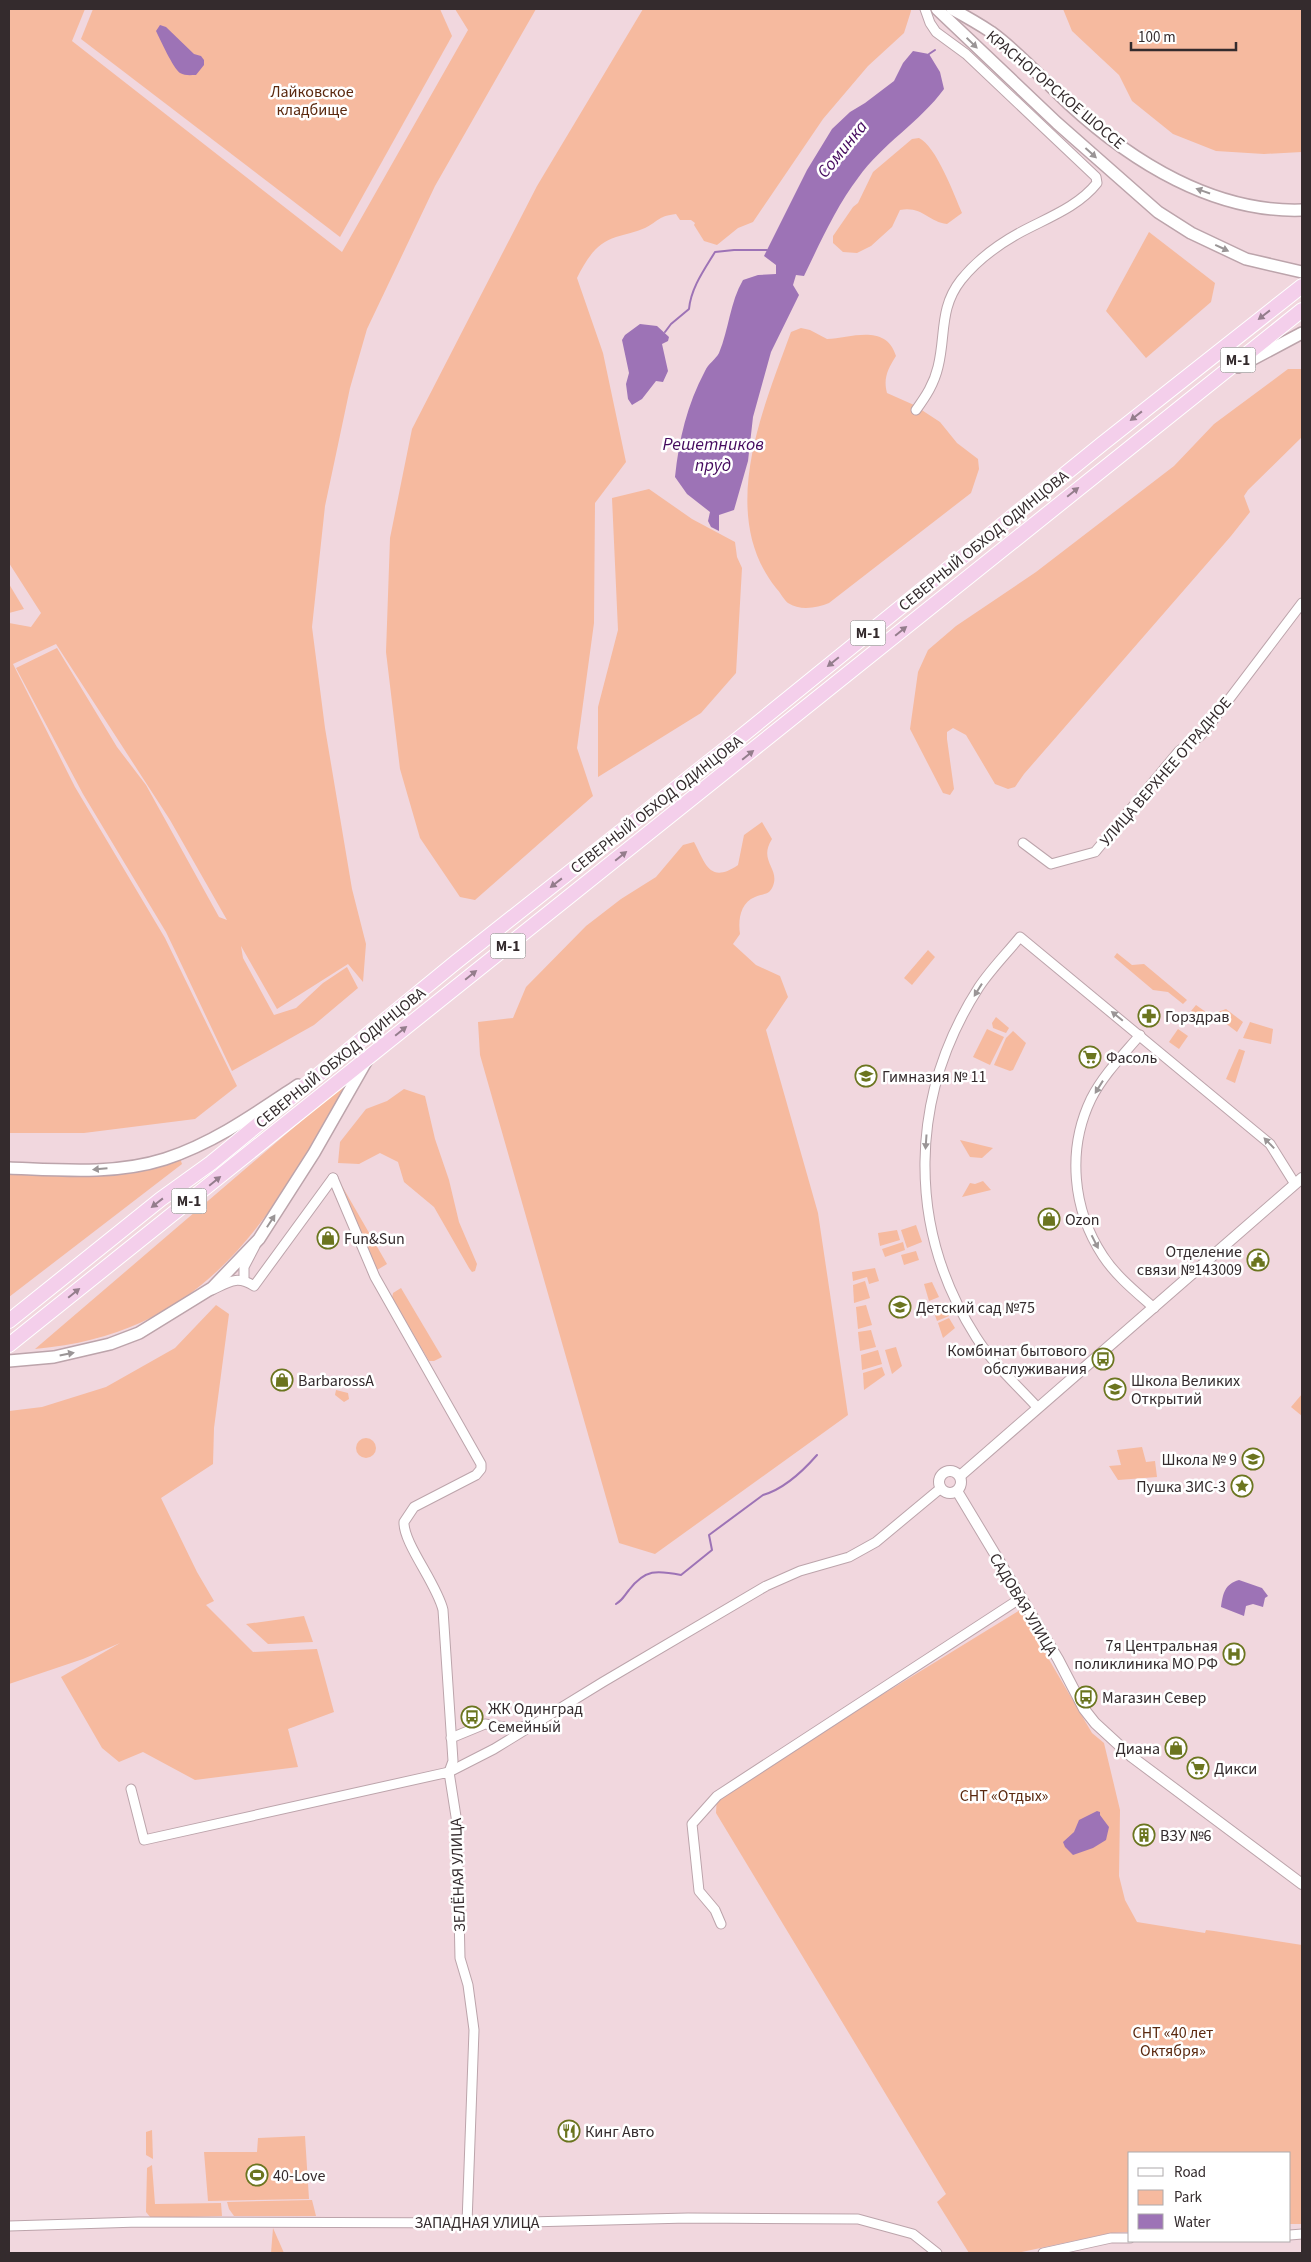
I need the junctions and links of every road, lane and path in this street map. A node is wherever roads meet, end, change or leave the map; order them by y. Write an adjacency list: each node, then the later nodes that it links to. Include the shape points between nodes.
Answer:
1 (925, 9): 9 (street, via 936,32 966,54 1096,177 1097,183 1079,201 996,247 963,277 946,308 939,366 931,389)
2 (937, 9): 5 (main road, one-way to 5, via 1057,123 1158,212 1190,233 1246,259)
3 (952, 9): 4 (main road, КРАСНОГОРСКОЕ ШОССЕ, one-way to 3, via 1241,203 1194,188 1159,172 1092,123 997,37)
4 (1302, 210)
5 (1302, 272)
6 (1302, 286): 15 (highway, СЕВЕРНЫЙ ОБХОД ОДИНЦОВА / М-1, one-way to 15)
7 (1302, 310): 10 (highway, СЕВЕРНЫЙ ОБХОД ОДИНЦОВА / М-1)
8 (1302, 334): 10 (main road, via 1243,364)
9 (916, 410)
10 (1175, 410): 14 (highway, СЕВЕРНЫЙ ОБХОД ОДИНЦОВА / М-1, one-way to 10)
11 (1302, 603): 12 (street, УЛИЦА ВЕРХНЕЕ ОТРАДНОЕ, via 1208,727 1179,751 1095,852 1051,864)
12 (1023, 843)
13 (1140, 1035): 17 (street, one-way to 13, via 1270,1144); 21 (street, one-way to 21, via 1107,1074 1092,1098 1081,1127 1075,1170 1080,1202 1094,1241 1113,1269); 25 (street, one-way to 25, via 1020,937 971,1000 944,1054 933,1089 926,1138 926,1180 930,1220 944,1272 979,1341)
14 (370, 1057): 18 (main road, М-1, one-way to 14); 23 (highway, СЕВЕРНЫЙ ОБХОД ОДИНЦОВА / М-1, one-way to 14)
15 (331, 1063): 16 (main road, М-1, one-way to 16, via 231,1128 164,1159 92,1170); 22 (highway, СЕВЕРНЫЙ ОБХОД ОДИНЦОВА / М-1, one-way to 22, via 211,1163)
16 (9, 1168)
17 (1299, 1181): 21 (street)
18 (259, 1239): 19 (street, via 244,1267); 20 (main road, М-1, via 212,1288)
19 (244, 1280): 20 (street, via 226,1283); 31 (street, ЗЕЛЁНАЯ УЛИЦА, via 254,1286 333,1178 375,1278 481,1464 476,1475 414,1507 404,1522 406,1535 437,1590 443,1610)
20 (183, 1306): 24 (main road, М-1, one-way to 20, via 110,1344 138,1333)
21 (1154, 1308): 25 (street)
22 (9, 1321)
23 (9, 1345)
24 (14, 1361)
25 (1038, 1408): 26 (street)
26 (960, 1476): 27 (street, via 954,1472 944,1473 940,1478); 28 (street, via 962,1483)
27 (941, 1488): 28 (street, via 950,1493); 30 (street, via 870,1546 849,1557 800,1571 766,1586)
28 (958, 1491): 29 (street, САДОВАЯ УЛИЦА)
29 (1021, 1598): 34 (street, САДОВАЯ УЛИЦА, via 1084,1709 1107,1737); 35 (street, via 717,1796 690,1826 699,1891 715,1910)
30 (533, 1725): 31 (street, via 512,1728 485,1724); 32 (street)
31 (451, 1738): 32 (street, ЗЕЛЁНАЯ УЛИЦА, via 453,1761)
32 (449, 1772): 33 (street, via 144,1840); 36 (street, ЗЕЛЁНАЯ УЛИЦА, via 457,1822 460,1958 468,1985 474,2030)
33 (131, 1789)
34 (1302, 1884)
35 (721, 1924)
36 (467, 2223): 37 (street, ЗАПАДНАЯ УЛИЦА, via 140,2222); 39 (street, ЗАПАДНАЯ УЛИЦА, via 688,2218 858,2219 913,2234)
37 (9, 2226)
38 (1128, 2238): 40 (street, via 1111,2238)
39 (937, 2253)
40 (1043, 2253)

